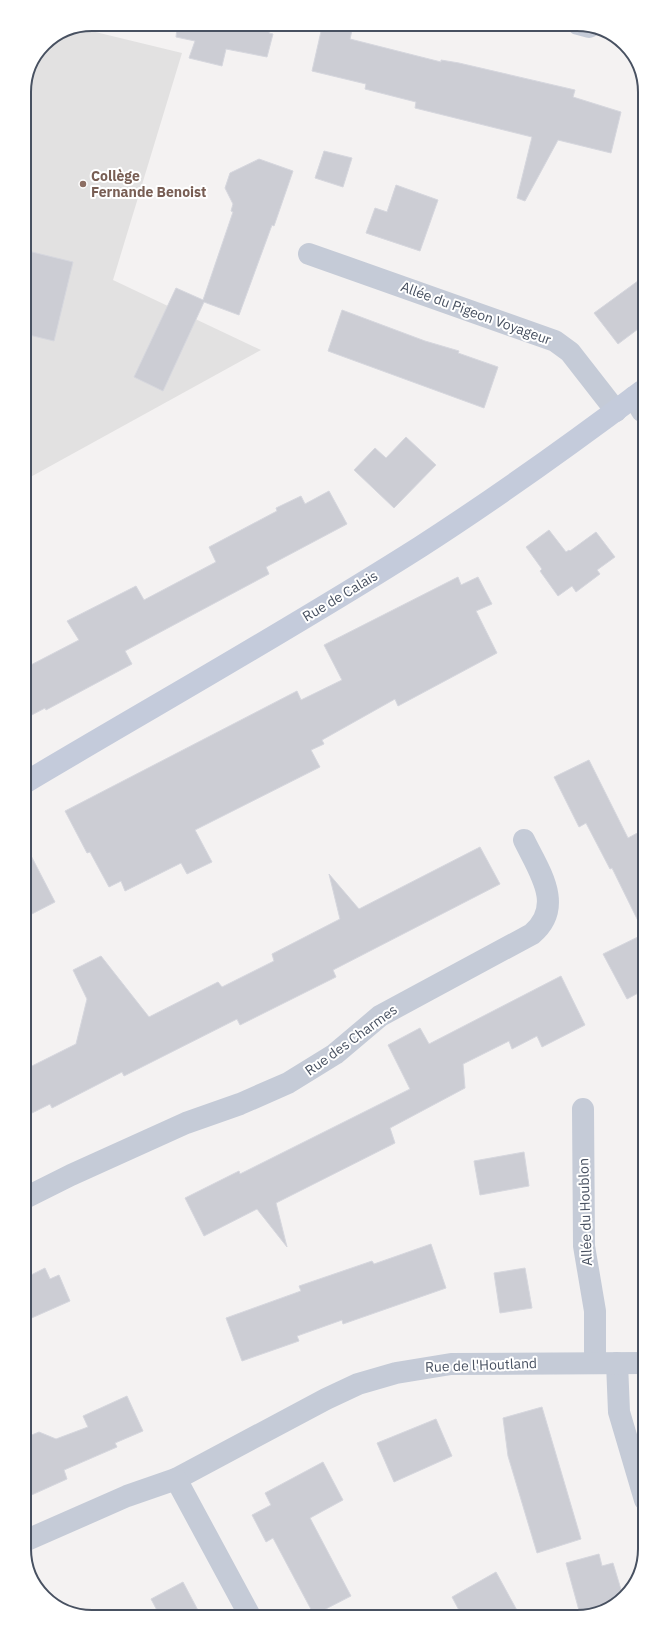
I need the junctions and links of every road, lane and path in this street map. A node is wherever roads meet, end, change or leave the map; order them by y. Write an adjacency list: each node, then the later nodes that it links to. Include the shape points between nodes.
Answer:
1 (309, 254): 3 (street, Allée du Pigeon Voyageur, via 555,340 570,352)
2 (638, 400): 3 (street, Rue de Calais)
3 (616, 411): 4 (street, Rue de Calais, via 508,489 419,547)
4 (31, 779)
5 (524, 840): 7 (street, Rue des Charmes, via 547,889 549,900 545,921 532,934 386,1012 335,1054 288,1083 240,1104 186,1123)
6 (583, 1109): 8 (street, Allée du Houblon, via 584,1246)
7 (31, 1195)
8 (606, 1363): 9 (street, Rue de l'Houtland); 10 (street, Allée du Houblon); 11 (street, Rue de l'Houtland, via 451,1364 415,1368 375,1378 326,1398)
9 (638, 1363)
10 (638, 1476)
11 (176, 1479): 12 (street, Rue de l'Houtland, via 127,1496); 13 (street)
12 (31, 1539)
13 (247, 1610)

